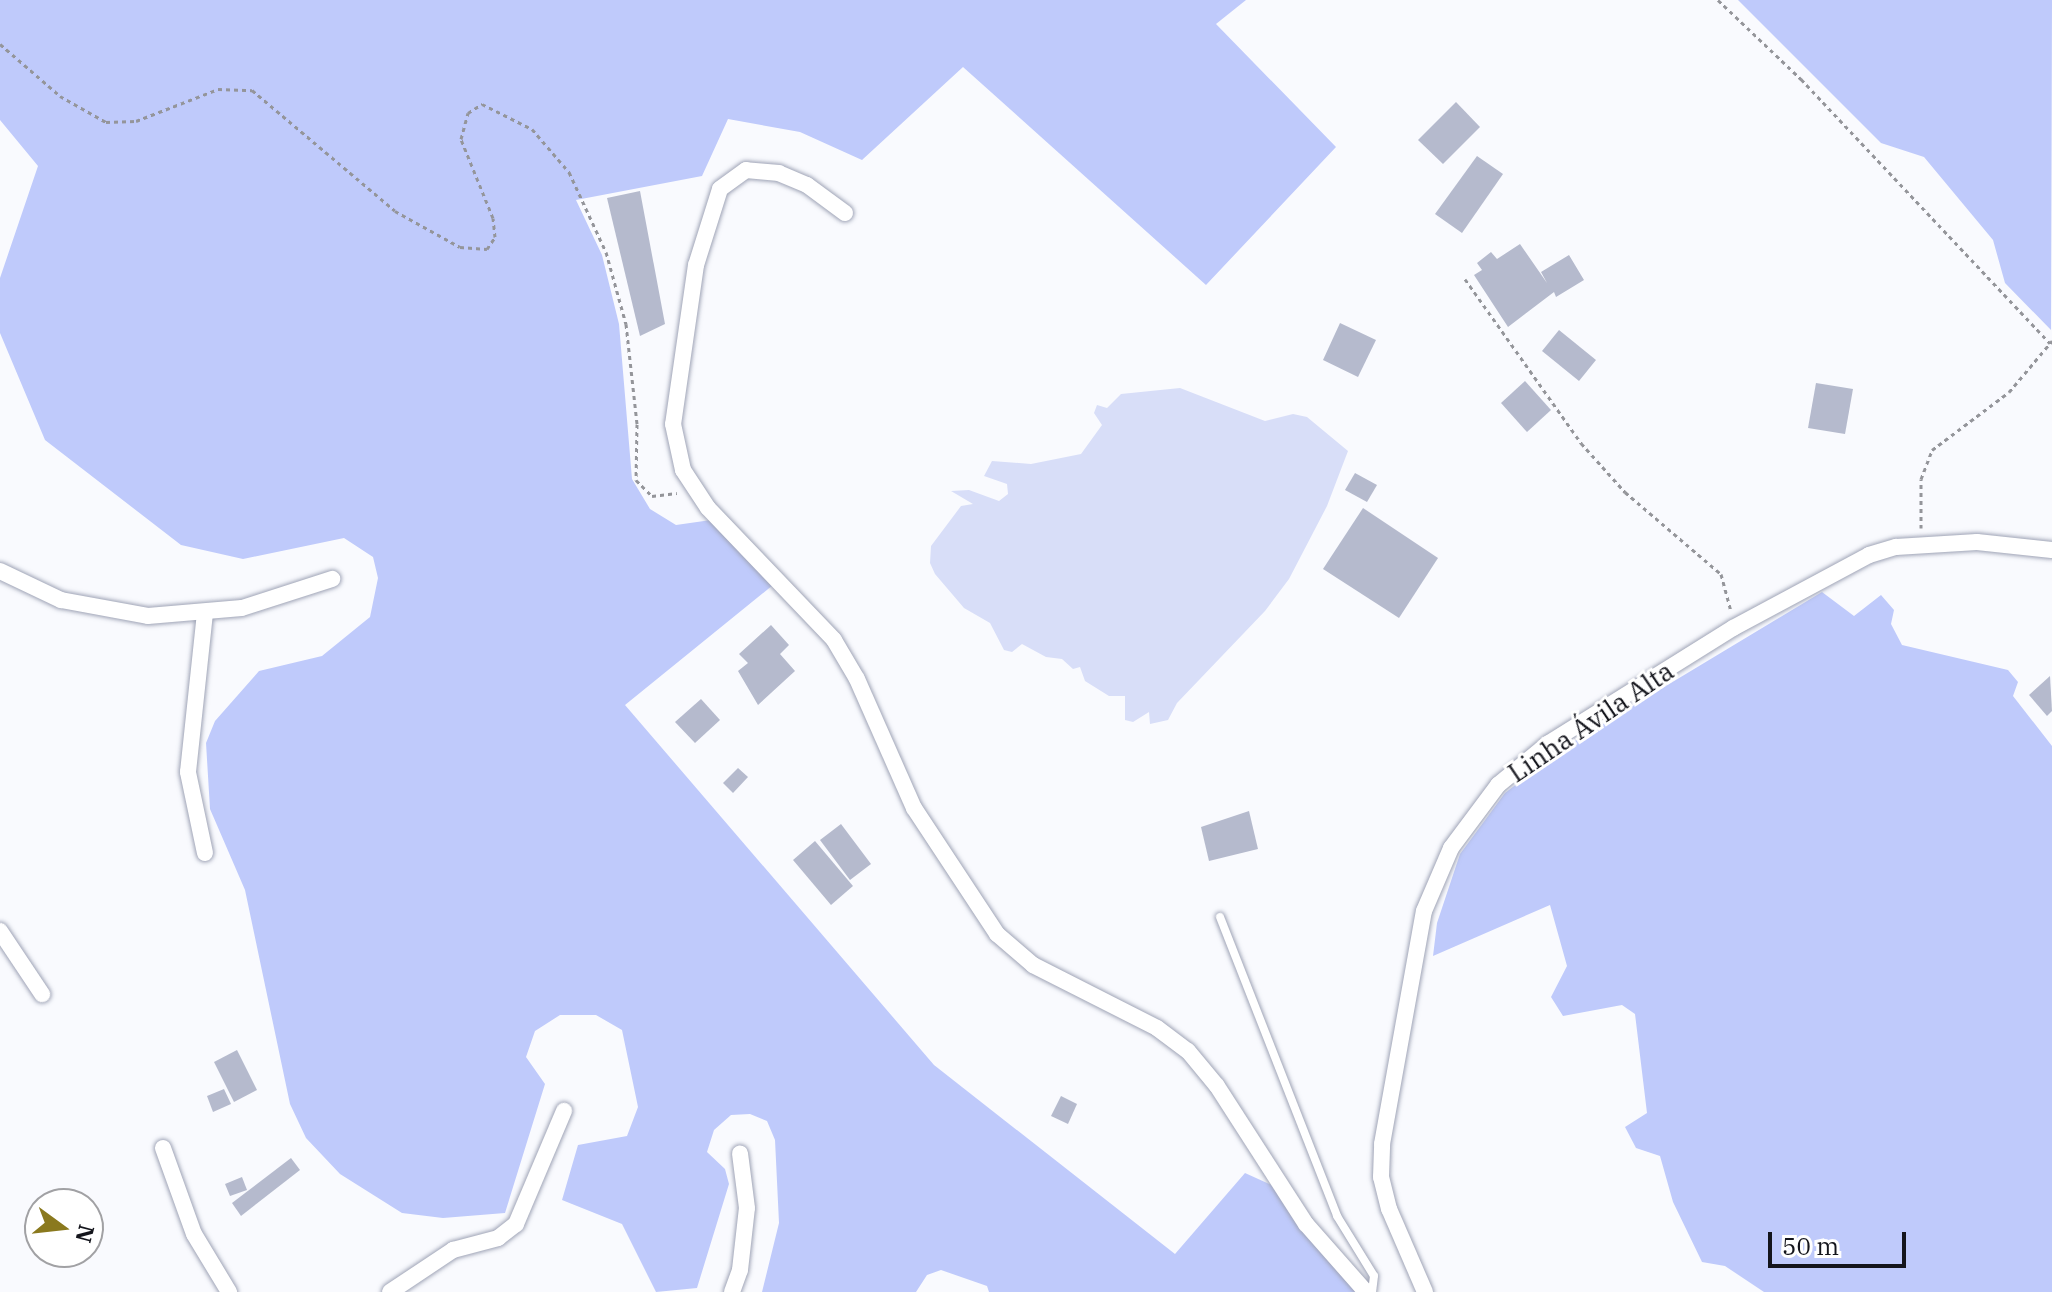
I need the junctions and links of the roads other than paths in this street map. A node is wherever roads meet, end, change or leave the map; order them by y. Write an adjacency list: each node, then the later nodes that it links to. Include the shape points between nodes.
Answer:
1 (845, 213): 16 (street, via 807,185 779,173 746,170 720,189 696,265 673,424 683,470 834,640 914,808 997,934 1033,965 1157,1028 1188,1051 1217,1086 1306,1224)
2 (2052, 550): 18 (street, Linha Ávila Alta, via 1977,542 1921,544 1869,555 1733,628 1549,743 1498,785 1451,848 1424,911 1382,1144 1381,1177 1389,1209)
3 (0, 571): 5 (street, via 61,600 100,610 148,616)
4 (332, 579): 5 (street, via 288,596)
5 (205, 614): 6 (street, via 188,772)
6 (205, 853)
7 (1220, 917): 17 (lane, via 1337,1216 1374,1276)
8 (0, 931): 9 (street)
9 (42, 994)
10 (564, 1111): 14 (street, via 516,1224 498,1238 453,1250)
11 (163, 1148): 13 (street, via 194,1234)
12 (740, 1153): 15 (street, via 747,1208 740,1270)
13 (229, 1292)
14 (390, 1292)
15 (732, 1292)
16 (1366, 1292)
17 (1372, 1292)
18 (1425, 1292)

